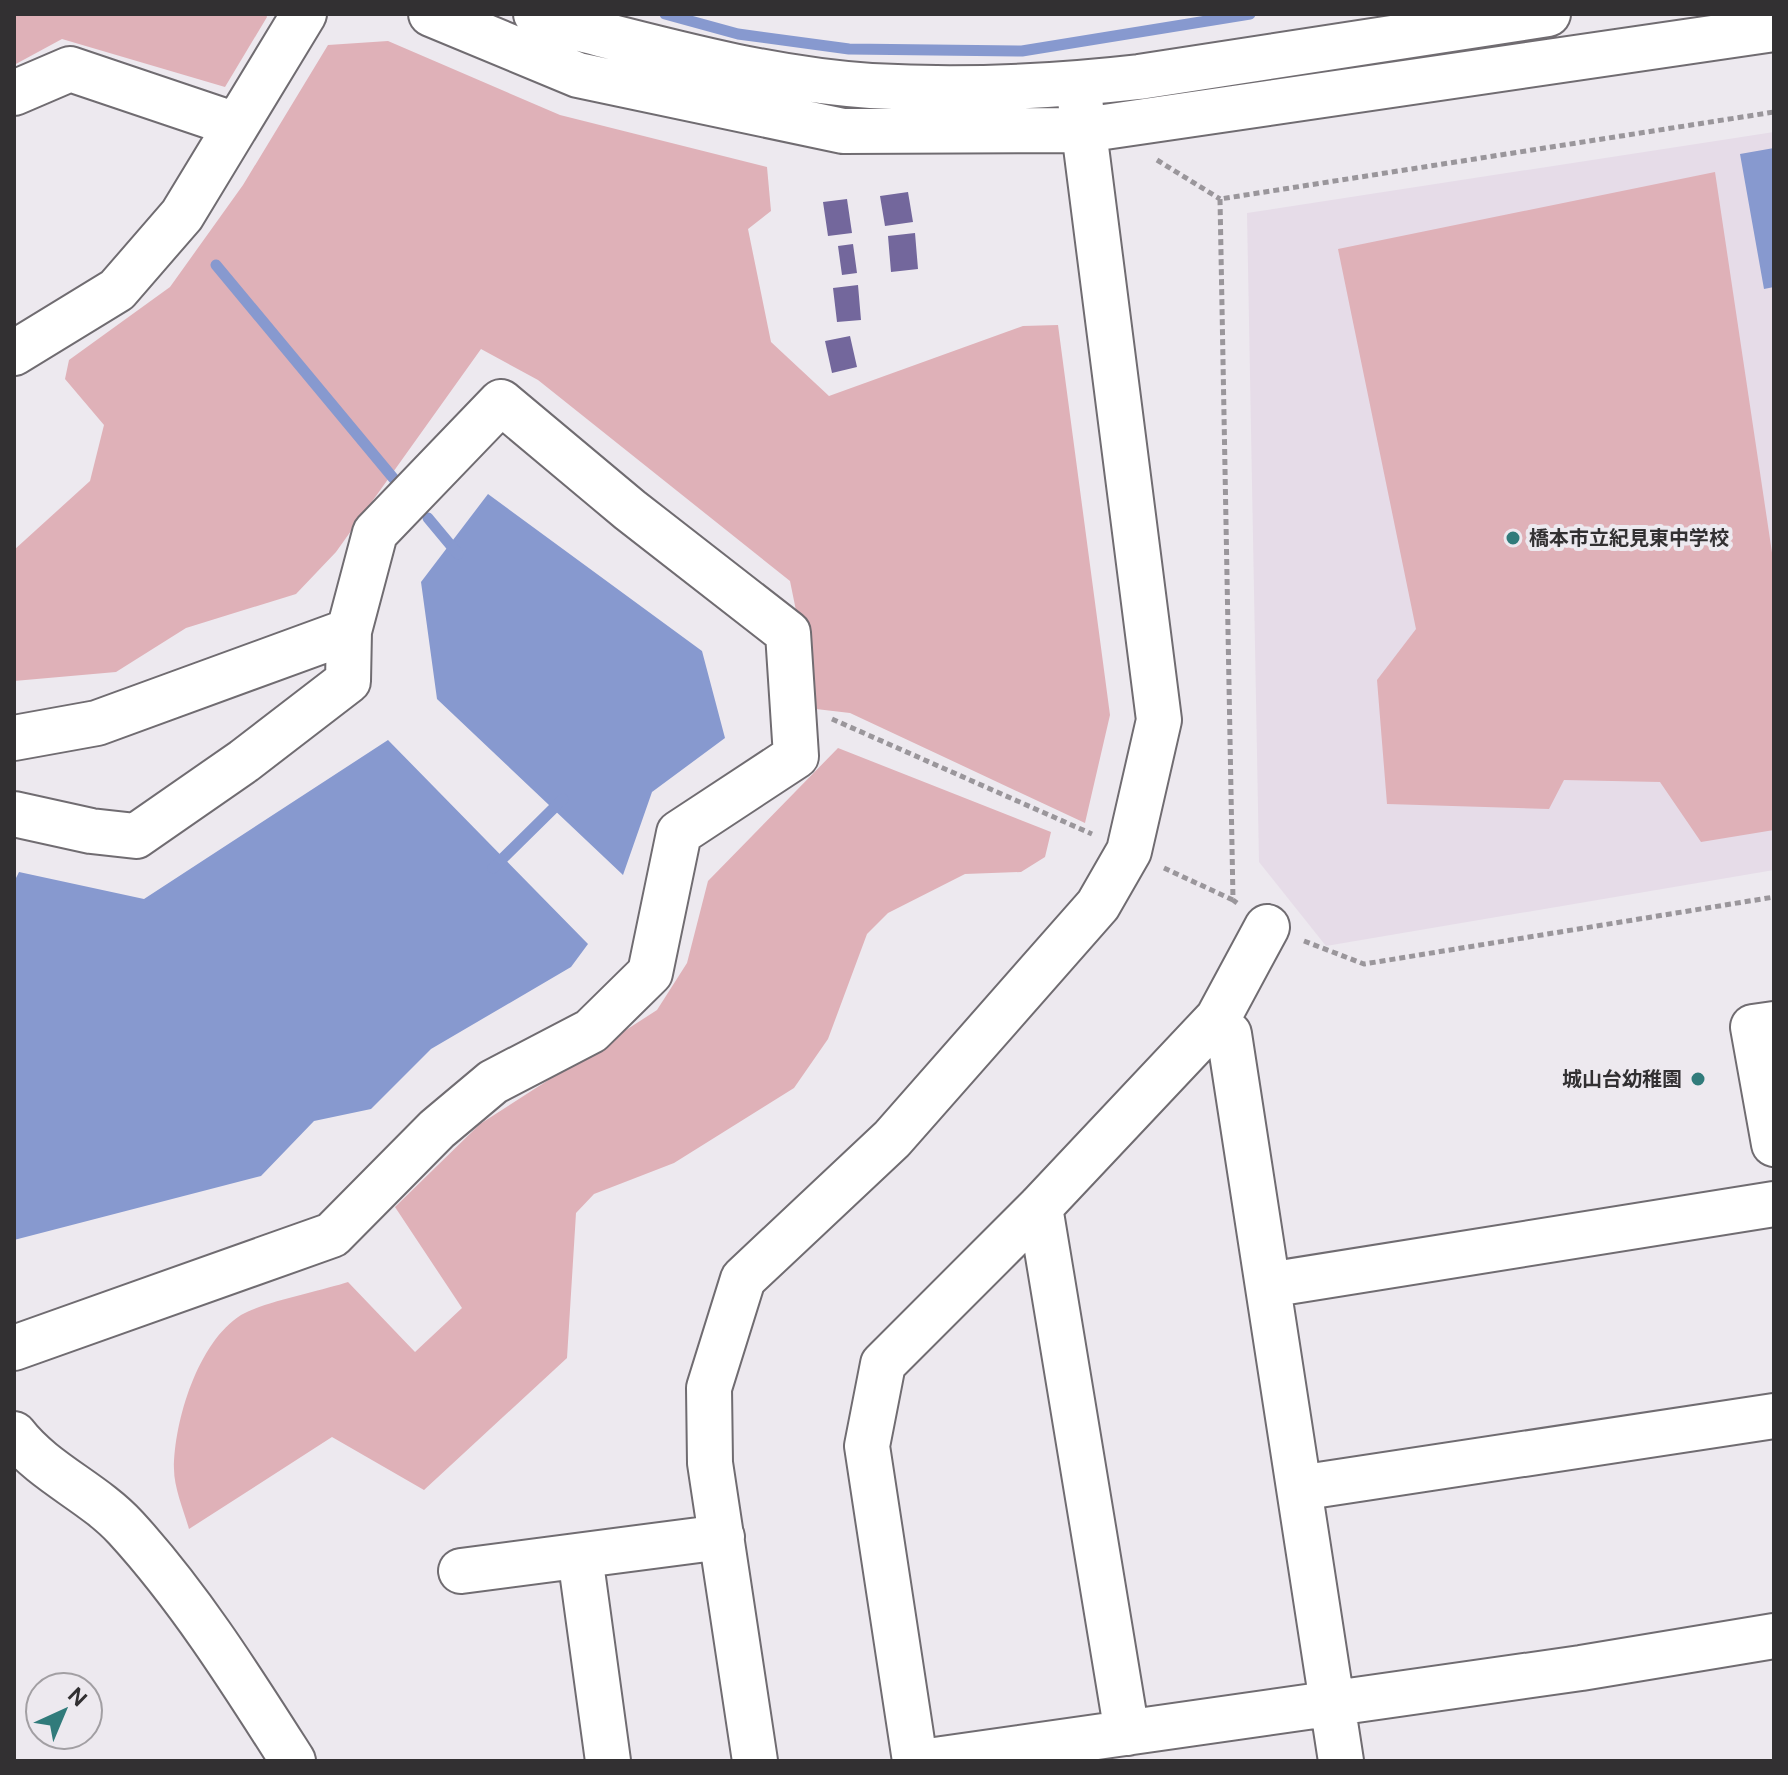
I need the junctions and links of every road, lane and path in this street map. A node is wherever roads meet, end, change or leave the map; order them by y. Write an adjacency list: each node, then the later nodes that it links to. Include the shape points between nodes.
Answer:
1 (304, 14): 9 (street)
2 (431, 14): 10 (street, via 578,75 843,131)
3 (536, 14): 6 (street, via 719,64 870,86)
4 (1548, 14): 6 (street)
5 (1774, 29): 10 (street)
6 (1078, 84): 10 (street)
7 (14, 93): 9 (street, via 70,69)
8 (1774, 112): 12 (path)
9 (236, 125): 13 (street, via 182,215 117,290)
10 (1084, 130): 33 (street, via 1159,720 1129,851 1098,905 892,1139 743,1279 709,1388 710,1463)
11 (1147, 153): 12 (path)
12 (1220, 199): 21 (path)
13 (14, 353)
14 (349, 631): 15 (street, via 375,533 501,402 788,633); 16 (street, via 97,723); 17 (street, via 348,681 136,836)
15 (795, 715): 18 (path, via 840,720); 29 (street, via 796,756 679,833 650,973 591,1031 493,1082 437,1129 332,1235)
16 (14, 738)
17 (14, 814)
18 (1092, 834)
19 (1163, 868): 21 (path)
20 (1774, 897): 22 (path, via 1364,964)
21 (1233, 900): 22 (path)
22 (1267, 927): 27 (street, via 1218,1018)
23 (1774, 1024): 25 (street, via 1753,1027)
24 (1229, 1034): 28 (street)
25 (1774, 1144)
26 (1774, 1204): 28 (street)
27 (1040, 1207): 38 (street); 42 (street, via 883,1364 867,1446)
28 (1268, 1285): 32 (street)
29 (14, 1348)
30 (1774, 1416): 32 (street)
31 (14, 1434): 39 (street, via 28,1451 124,1526 206,1630)
32 (1299, 1488): 37 (street)
33 (722, 1537): 34 (street); 41 (street)
34 (580, 1556): 35 (street); 40 (street)
35 (461, 1571)
36 (1774, 1636): 37 (street)
37 (1332, 1703): 38 (street); 44 (street)
38 (1127, 1733): 43 (street)
39 (293, 1761)
40 (608, 1761)
41 (755, 1761)
42 (915, 1761)
43 (928, 1761)
44 (1341, 1761)

